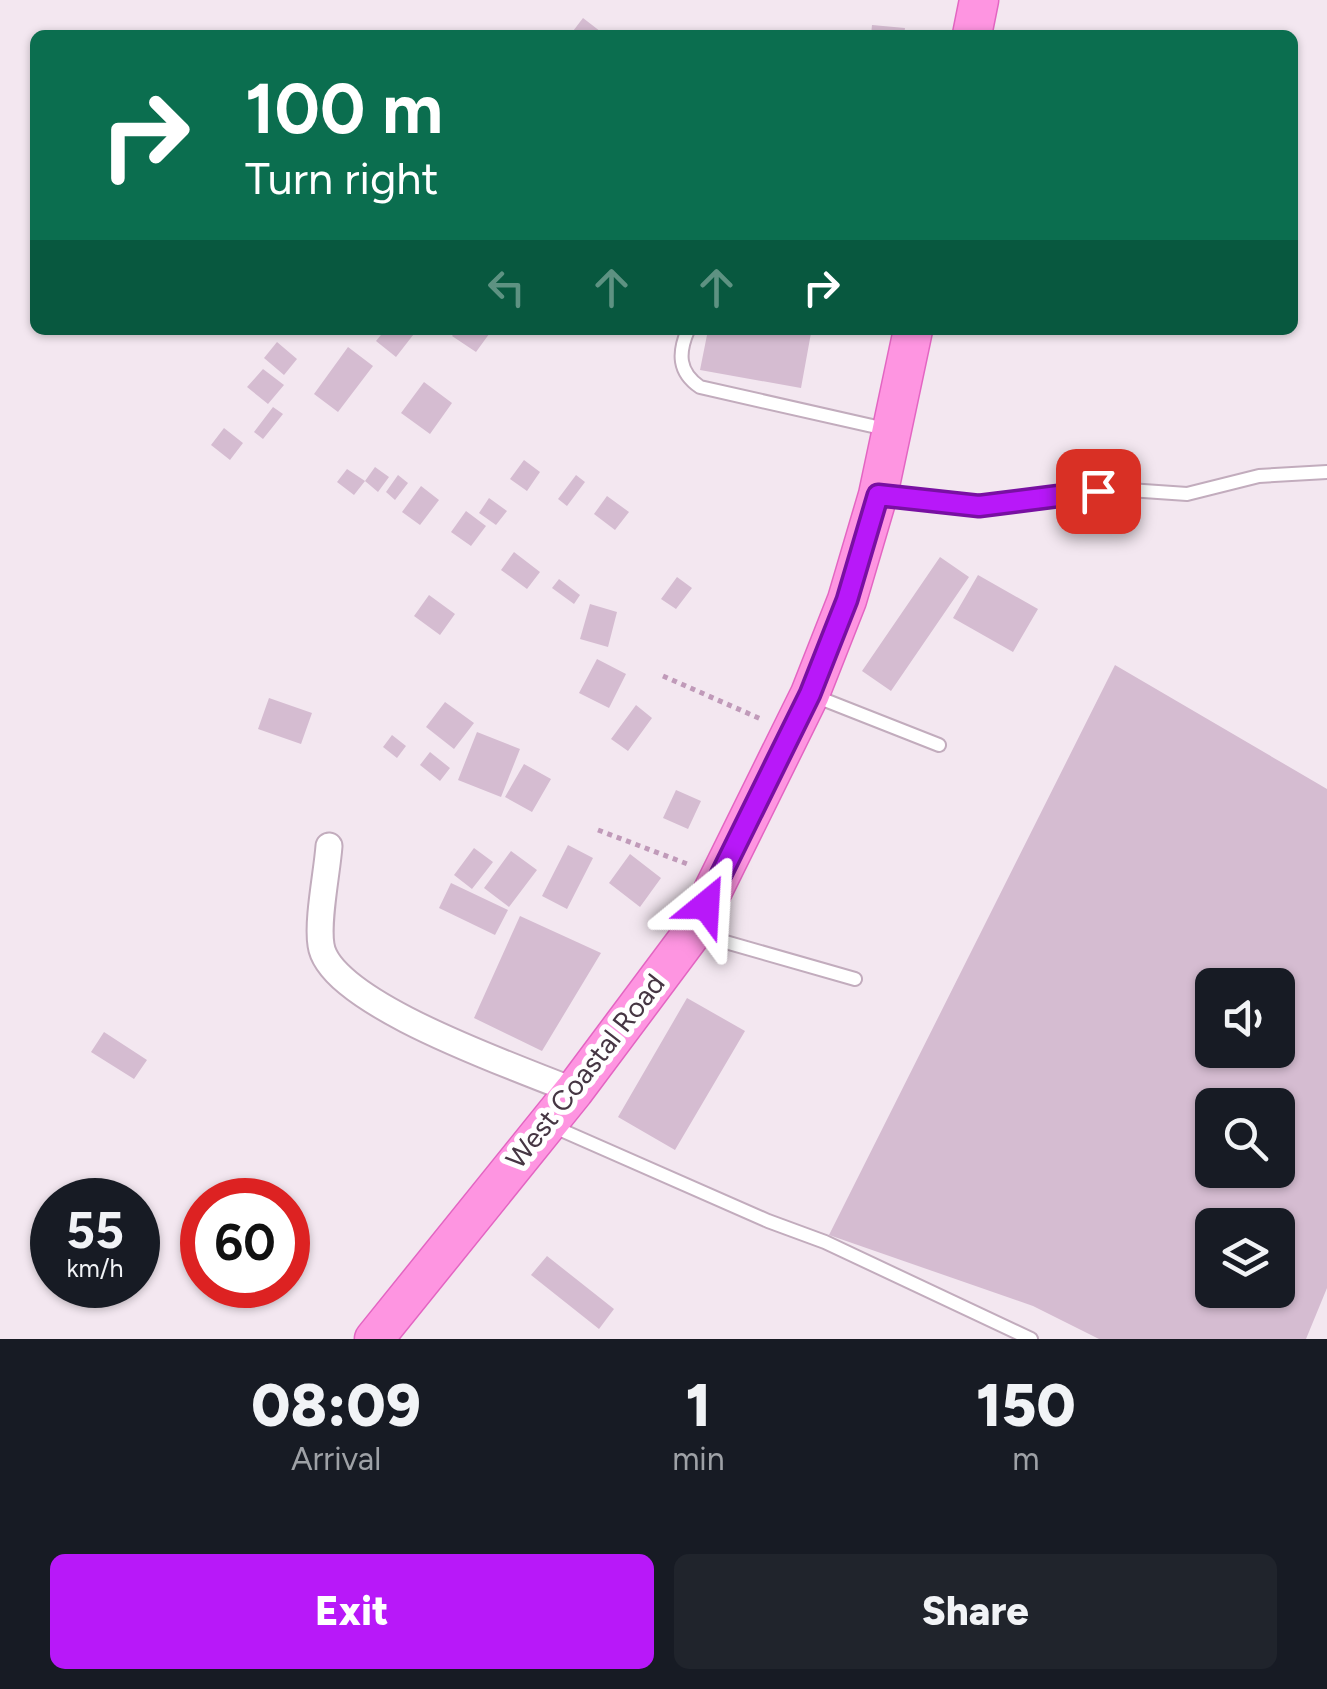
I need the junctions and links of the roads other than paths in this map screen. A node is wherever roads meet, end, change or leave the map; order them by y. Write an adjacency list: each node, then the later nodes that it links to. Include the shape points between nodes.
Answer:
1 (979, 0): 2 (main road)
2 (973, 30)
3 (686, 335): 5 (lane, via 681,364 700,387)
4 (912, 335): 5 (main road, West Coastal Road)
5 (892, 431): 7 (main road, West Coastal Road)
6 (1327, 472): 7 (lane, via 1260,476 1187,494 1072,492 979,506)
7 (878, 495): 8 (main road, West Coastal Road)
8 (810, 694): 9 (lane); 11 (main road, West Coastal Road)
9 (939, 745)
10 (329, 846): 13 (street, via 320,946 328,963 406,1022)
11 (692, 933): 12 (lane); 13 (main road, West Coastal Road)
12 (854, 979)
13 (574, 1091): 14 (main road, West Coastal Road)
14 (545, 1123): 15 (main road, West Coastal Road); 16 (lane)
15 (374, 1339)
16 (1031, 1339)

